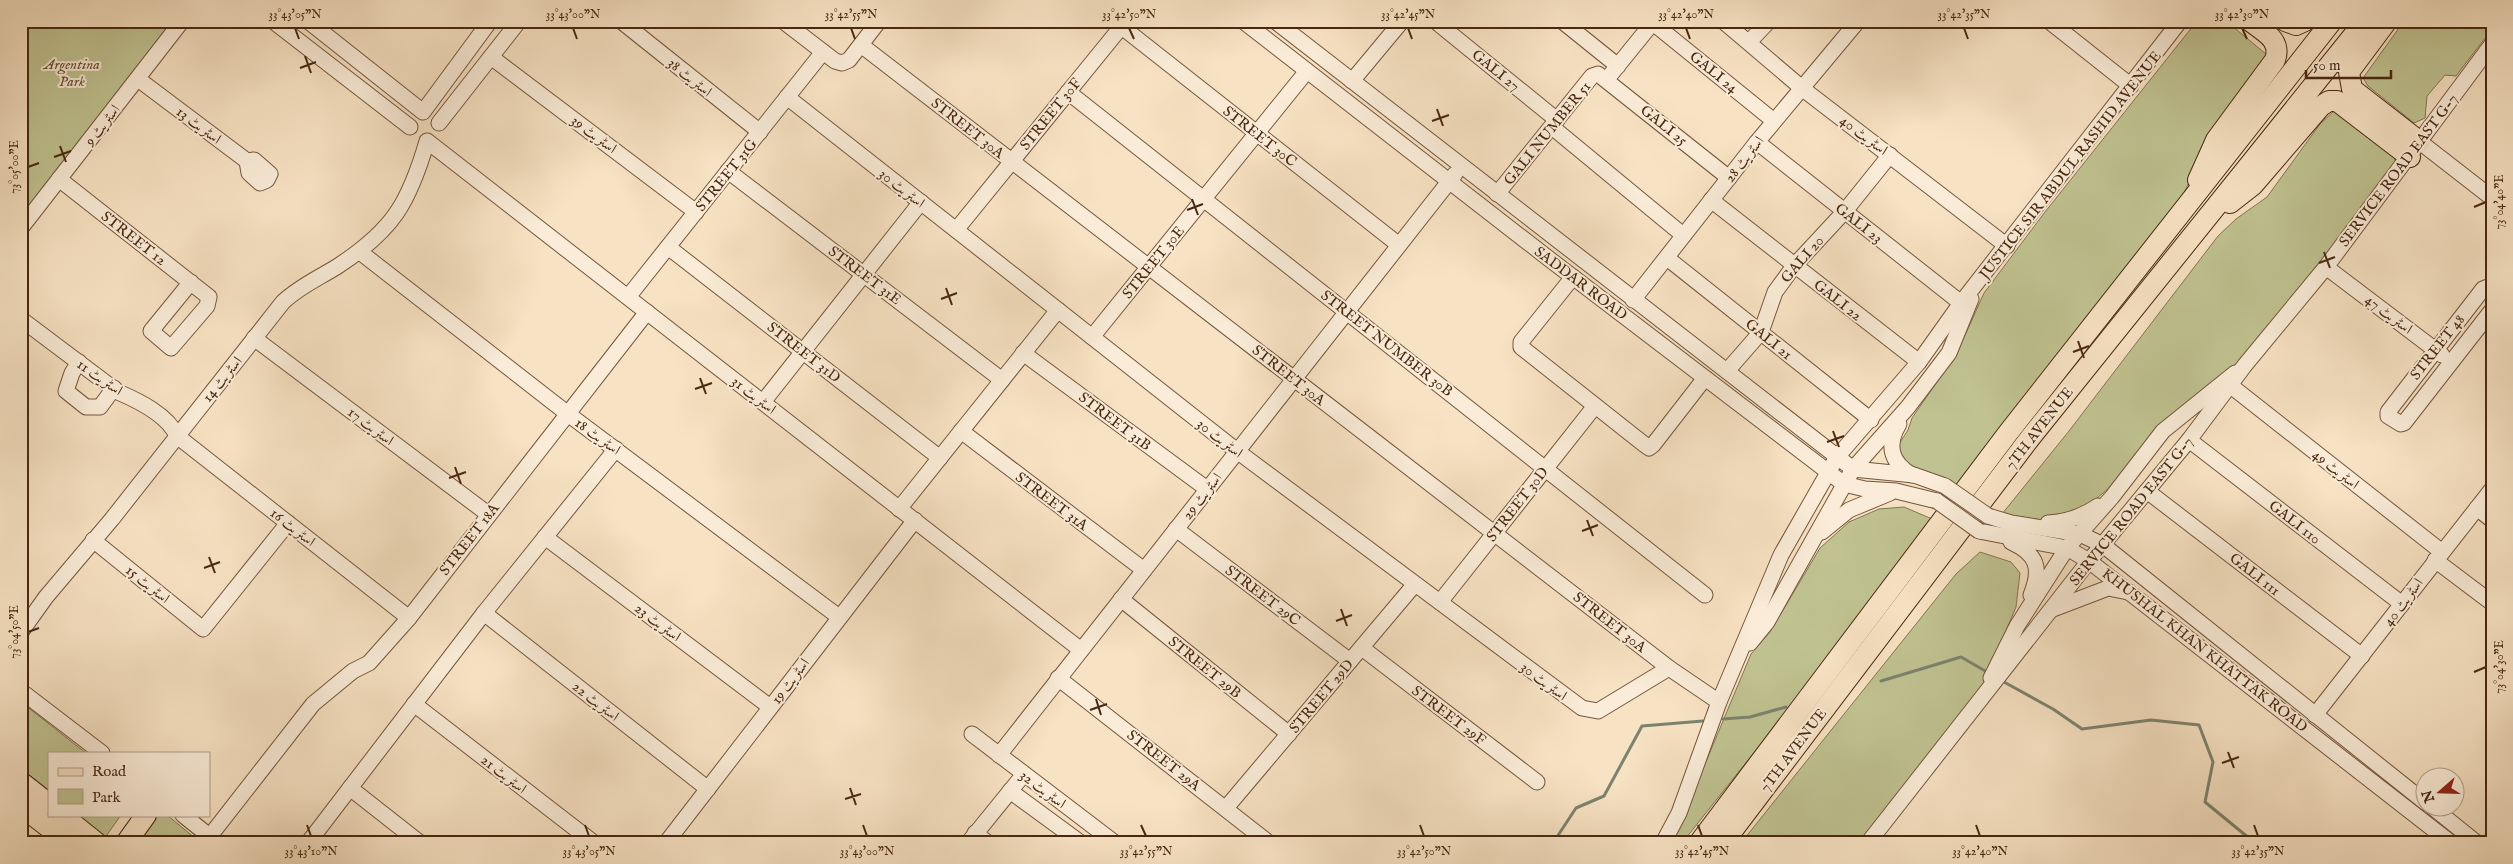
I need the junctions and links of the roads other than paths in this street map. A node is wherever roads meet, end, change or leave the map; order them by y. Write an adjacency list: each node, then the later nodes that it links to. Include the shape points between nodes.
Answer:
1 (182, 21): 35 (street, اسٹریٹ 9)
2 (273, 21): 47 (street)
3 (308, 21): 41 (street)
4 (490, 21): 38 (street)
5 (519, 21): 31 (street)
6 (621, 21): 48 (street, اسٹریٹ 38)
7 (782, 21): 30 (street)
8 (879, 21): 28 (street)
9 (1244, 21): 33 (street, SADDAR ROAD)
10 (1274, 21): 36 (street, SADDAR ROAD)
11 (1402, 21): 36 (street)
12 (1435, 21): 46 (street, GALI 27)
13 (1562, 21): 32 (street)
14 (1723, 21): 27 (street, اسٹریٹ 40)
15 (1769, 21): 27 (street)
16 (1858, 21): 39 (street, اسٹریٹ 28)
17 (2049, 21): 37 (street)
18 (2180, 21): 37 (street, JUSTICE SIR ABDUL RASHID AVENUE)
19 (2250, 21): 66 (main road, via 2274,40 2279,51 2216,140)
20 (2285, 21): 21 (main road, via 2296,25)
21 (2305, 21)
22 (2332, 21): 66 (main road, 7TH AVENUE)
23 (2365, 21): 71 (main road, 7TH AVENUE)
24 (2387, 21): 52 (main road, via 2349,72 2352,89)
25 (1654, 22): 32 (street, GALI NUMBER 51); 44 (street, GALI 24)
26 (1124, 24): 40 (street, STREET 30F); 49 (street, STREET 30C)
27 (1749, 42): 39 (street, اسٹریٹ 40)
28 (860, 45): 30 (street, via 849,60 842,63); 54 (street, STREET 30A)
29 (2492, 45): 52 (street, SERVICE ROAD EAST G-7)
30 (823, 52): 42 (street, STREET 31G)
31 (492, 57): 45 (street); 67 (street, اسٹریٹ 39)
32 (1618, 66): 34 (street, GALI NUMBER 51)
33 (1307, 70): 49 (street, STREET 30E); 60 (street, SADDAR ROAD)
34 (1603, 76): 46 (street, GALI NUMBER 51, via 1592,76); 58 (street, GALI 25)
35 (138, 79): 55 (street, اسٹریٹ 13); 59 (street, اسٹریٹ 9)
36 (1352, 81): 56 (street, SADDAR ROAD)
37 (2131, 86): 74 (street, JUSTICE SIR ABDUL RASHID AVENUE)
38 (439, 89): 41 (street, via 425,96); 43 (street)
39 (1803, 90): 44 (street, اسٹریٹ 28); 53 (street, اسٹریٹ 40)
40 (1068, 92): 54 (street, STREET 30F); 63 (street, STREET NUMBER 30B)
41 (404, 97): 43 (street)
42 (787, 98): 48 (street, STREET 31G); 65 (street, اسٹریٹ 30)
43 (423, 112): 45 (street, via 435,116); 47 (street, via 415,115)
44 (1774, 121): 51 (street, اسٹریٹ 28)
45 (439, 123): 50 (street, via 436,136)
46 (1554, 123): 61 (street, GALI NUMBER 51); 72 (street, GALI 27)
47 (410, 127): 50 (street, via 413,136)
48 (760, 132): 57 (street, STREET 31G)
49 (1257, 133): 63 (street, STREET 30E); 73 (street, STREET 30C)
50 (427, 141): 76 (street, اسٹریٹ 14, via 407,197 384,231); 86 (street, اسٹریٹ 31)
51 (1757, 142): 58 (street, اسٹریٹ 28); 68 (street, GALI 23)
52 (2415, 150): 62 (street); 71 (main road, via 2337,101 2329,101 2321,106 2253,185); 80 (street, SERVICE ROAD EAST G-7)
53 (1890, 155): 68 (street, GALI 20); 74 (street, اسٹریٹ 40)
54 (1011, 161): 70 (street, STREET 30F); 79 (street, STREET 30A)
55 (254, 163)
56 (1461, 166): 60 (street, اسٹریٹ 29); 61 (street, SADDAR ROAD)
57 (728, 171): 67 (street, STREET 31G); 81 (street, STREET 31E)
58 (1728, 178): 64 (street, اسٹریٹ 28)
59 (59, 179): 69 (street, اسٹریٹ 9); 83 (street, STREET 12)
60 (1449, 181): 73 (street, اسٹریٹ 29); 82 (street, SADDAR ROAD)
61 (1497, 194): 87 (street, SADDAR ROAD)
62 (2492, 198)
63 (1204, 199): 79 (street, STREET 30E); 92 (street, STREET NUMBER 30B)
64 (1712, 200): 72 (street, اسٹریٹ 28); 78 (street, GALI 22)
65 (921, 202): 70 (street, اسٹریٹ 30); 81 (street)
66 (2185, 209): 215 (main road, 7TH AVENUE, via 2008,433)
67 (696, 212): 75 (street, STREET 31G)
68 (1845, 212): 78 (street, GALI 20); 88 (street, GALI 23)
69 (21, 228)
70 (956, 230): 89 (street, اسٹریٹ 30)
71 (2197, 230): 216 (main road, 7TH AVENUE, via 2030,438)
72 (1683, 235): 77 (street, اسٹریٹ 28)
73 (1399, 245): 92 (street, اسٹریٹ 29)
74 (2007, 246): 84 (street, JUSTICE SIR ABDUL RASHID AVENUE)
75 (668, 247): 86 (street, STREET 31G); 98 (street, STREET 31D)
76 (360, 252): 96 (street, اسٹریٹ 14, via 298,288); 113 (street, اسٹریٹ 18)
77 (1667, 258): 87 (street, اسٹریٹ 28); 94 (street, GALI 21)
78 (1794, 266): 94 (street, GALI 20, via 1775,292); 101 (street, GALI 22)
79 (1149, 267): 95 (street, STREET 30E); 106 (street, STREET 30A)
80 (2326, 267): 97 (street, اسٹریٹ 47); 103 (street, SERVICE ROAD EAST G-7)
81 (864, 274): 98 (street); 107 (street, STREET 31E)
82 (1573, 277): 105 (street, SADDAR ROAD); 111 (street, via 1520,344)
83 (191, 282): 83 (street, STREET 12, via 209,297 207,306 171,348 151,331)
84 (1977, 285): 88 (street, JUSTICE SIR ABDUL RASHID AVENUE); 112 (street, JUSTICE SIR ABDUL RASHID AVENUE, via 1949,353)
85 (2492, 288): 97 (street, STREET 48, via 2482,289)
86 (628, 297): 91 (street, اسٹریٹ 31)
87 (1633, 300): 104 (street, SADDAR ROAD)
88 (1961, 303): 101 (street, JUSTICE SIR ABDUL RASHID AVENUE)
89 (1058, 310): 95 (street, اسٹریٹ 30); 99 (street)
90 (2492, 310): 102 (street, STREET 48)
91 (647, 312): 110 (street, اسٹریٹ 31); 113 (street, STREET 18A)
92 (1347, 312): 106 (street, اسٹریٹ 29); 122 (street, STREET NUMBER 30B)
93 (21, 319): 100 (street, اسٹریٹ 11)
94 (1761, 332): 104 (street, GALI 20); 114 (street, GALI 21)
95 (1092, 337): 119 (street, اسٹریٹ 30)
96 (254, 338): 116 (street, اسٹریٹ 14); 136 (street, اسٹریٹ 17)
97 (2435, 349): 102 (street, اسٹریٹ 47); 102 (street, STREET 48, via 2387,414 2401,424)
98 (803, 351): 110 (street); 121 (street, STREET 31D)
99 (1023, 353): 107 (street); 129 (street, STREET 31B)
100 (79, 362): 109 (street, اسٹریٹ 11); 109 (street, via 66,391 86,407 100,407)
101 (1919, 362): 114 (street, JUSTICE SIR ABDUL RASHID AVENUE)
102 (2451, 362)
103 (2245, 365): 108 (street, SERVICE ROAD EAST G-7); 132 (street, SERVICE ROAD EAST G-7, via 2164,431)
104 (1727, 371): 120 (street, SADDAR ROAD)
105 (1705, 378): 111 (street, via 1649,448); 124 (street, SADDAR ROAD)
106 (1294, 379): 119 (street, اسٹریٹ 29); 142 (street, STREET 30A)
107 (1002, 380): 115 (street)
108 (2231, 386): 117 (street, SERVICE ROAD EAST G-7); 150 (street, اسٹریٹ 49)
109 (116, 390): 116 (street, اسٹریٹ 11, via 165,420)
110 (762, 402): 134 (street, اسٹریٹ 31)
111 (1595, 406): 122 (street, STREET 30D)
112 (1908, 407): 123 (street, JUSTICE SIR ABDUL RASHID AVENUE); 125 (street, via 1893,433 1892,450 1897,464)
113 (568, 414): 118 (street, اسٹریٹ 18); 136 (street, STREET 18A)
114 (1871, 420): 120 (street, JUSTICE SIR ABDUL RASHID AVENUE)
115 (961, 432): 121 (street); 152 (street, STREET 31A)
116 (177, 436): 139 (street, اسٹریٹ 16); 146 (street, اسٹریٹ 14)
117 (2189, 440): 131 (street, SERVICE ROAD EAST G-7); 159 (street, GALI 110)
118 (616, 449): 145 (street); 162 (street, اسٹریٹ 18)
119 (1237, 451): 129 (street, اسٹریٹ 29); 153 (street, اسٹریٹ 30)
120 (1837, 457): 123 (street, SADDAR ROAD); 124 (street, JUSTICE SIR ABDUL RASHID AVENUE)
121 (940, 458): 134 (street)
122 (1545, 468): 142 (street, STREET 30D); 155 (street, STREET NUMBER 30B)
123 (1853, 468): 125 (street, SADDAR ROAD); 126 (street, JUSTICE SIR ABDUL RASHID AVENUE)
124 (1828, 472): 126 (street, SADDAR ROAD); 168 (street, JUSTICE SIR ABDUL RASHID AVENUE, via 1781,555)
125 (1914, 476): 127 (street, SADDAR ROAD)
126 (1844, 484): 130 (street, SADDAR ROAD); 147 (street, JUSTICE SIR ABDUL RASHID AVENUE)
127 (1944, 486): 140 (street, KHUSHAL KHAN KHATTAK ROAD, bridge, via 1988,516)
128 (2492, 489): 135 (street, اسٹریٹ 40)
129 (1207, 490): 141 (street, اسٹریٹ 29)
130 (1896, 491): 133 (street, SADDAR ROAD); 147 (street, via 1849,510)
131 (2147, 491): 148 (street, SERVICE ROAD EAST G-7); 169 (street, GALI 111)
132 (2112, 497): 140 (street, via 2085,515 2064,522); 144 (street, SERVICE ROAD EAST G-7)
133 (1937, 501): 143 (street, KHUSHAL KHAN KHATTAK ROAD, bridge)
134 (899, 508): 137 (street, اسٹریٹ 31)
135 (2477, 508): 138 (street); 150 (street, اسٹریٹ 40)
136 (488, 514): 163 (street, STREET 18A)
137 (915, 520): 162 (street, اسٹریٹ 19); 167 (street, اسٹریٹ 31)
138 (2492, 520)
139 (288, 523): 146 (street, اسٹریٹ 15, via 202,629); 163 (street, اسٹریٹ 16)
140 (2012, 523): 144 (street, KHUSHAL KHAN KHATTAK ROAD)
141 (1176, 529): 152 (street, اسٹریٹ 29); 170 (street, STREET 29C)
142 (1494, 533): 157 (street, STREET 30D); 171 (street, STREET 30A)
143 (1985, 533): 149 (street, KHUSHAL KHAN KHATTAK ROAD); 164 (street, via 2030,553 2036,564 2034,587)
144 (2080, 534): 148 (street, KHUSHAL KHAN KHATTAK ROAD); 149 (street, SERVICE ROAD EAST G-7)
145 (545, 538): 161 (street); 177 (street, اسٹریٹ 23)
146 (93, 540): 165 (street, اسٹریٹ 14)
147 (1811, 544): 168 (street, JUSTICE SIR ABDUL RASHID AVENUE, via 1767,622)
148 (2103, 545): 151 (street, SERVICE ROAD EAST G-7); 178 (street, KHUSHAL KHAN KHATTAK ROAD)
149 (2067, 548): 151 (street, KHUSHAL KHAN KHATTAK ROAD); 164 (street, SERVICE ROAD EAST G-7)
150 (2439, 556): 158 (street, اسٹریٹ 49); 159 (street, اسٹریٹ 40)
151 (2089, 561): 154 (street, KHUSHAL KHAN KHATTAK ROAD); 160 (street, SERVICE ROAD EAST G-7)
152 (1144, 570): 156 (street, اسٹریٹ 29)
153 (1415, 584): 157 (street, اسٹریٹ 30); 166 (street, STREET 29D)
154 (2130, 592): 160 (street, via 2108,588); 185 (street, KHUSHAL KHAN KHATTAK ROAD)
155 (1706, 595)
156 (1120, 599): 167 (street, اسٹریٹ 29); 180 (street, STREET 29B)
157 (1440, 602): 171 (street, اسٹریٹ 30, via 1582,708 1598,711)
158 (2492, 603)
159 (2402, 604): 169 (street, اسٹریٹ 40)
160 (2052, 609): 176 (street, SERVICE ROAD EAST G-7)
161 (484, 613): 175 (street); 189 (street, اسٹریٹ 22)
162 (839, 617): 177 (street, اسٹریٹ 19)
163 (409, 618): 201 (street, STREET 18A, via 368,663 353,670 313,704)
164 (2017, 626): 176 (street, SERVICE ROAD EAST G-7)
165 (21, 632)
166 (1362, 648): 170 (street, STREET 29D); 187 (street, STREET 29F)
167 (1081, 650): 172 (street, اسٹریٹ 29)
168 (1739, 656): 174 (street, JUSTICE SIR ABDUL RASHID AVENUE)
169 (2362, 656): 178 (street, اسٹریٹ 40)
170 (1350, 661): 180 (street, STREET 29D)
171 (1669, 668): 174 (street, STREET 30A)
172 (1058, 678): 182 (street, اسٹریٹ 29); 194 (street, STREET 29A)
173 (21, 691): 181 (street)
174 (1720, 702): 214 (street, JUSTICE SIR ABDUL RASHID AVENUE, via 1679,813)
175 (414, 704): 188 (street); 208 (street, اسٹریٹ 21)
176 (1978, 704): 217 (street, SERVICE ROAD EAST G-7)
177 (770, 707): 189 (street, اسٹریٹ 19)
178 (2315, 714): 183 (street, KHUSHAL KHAN KHATTAK ROAD)
179 (972, 734): 182 (street, اسٹریٹ 32)
180 (1289, 734): 194 (street, STREET 29D)
181 (101, 752)
182 (999, 755): 184 (street, اسٹریٹ 32)
183 (2381, 768): 185 (street); 191 (street, KHUSHAL KHAN KHATTAK ROAD)
184 (1024, 774): 190 (street); 212 (street, اسٹریٹ 32)
185 (2372, 780): 218 (street, KHUSHAL KHAN KHATTAK ROAD)
186 (21, 782): 192 (main road)
187 (1537, 782)
188 (350, 788): 206 (street); 207 (street)
189 (708, 788): 209 (street, اسٹریٹ 19)
190 (1010, 790): 200 (street); 211 (street)
191 (2416, 794)
192 (48, 803)
193 (21, 806): 202 (main road)
194 (1226, 808): 213 (street, STREET 29A)
195 (63, 816): 203 (main road)
196 (130, 816): 204 (main road)
197 (145, 816): 205 (main road)
198 (184, 816): 201 (street)
199 (2444, 816): 219 (street)
200 (972, 838): 210 (street)
201 (214, 839)
202 (69, 843)
203 (97, 843)
204 (112, 843)
205 (126, 843)
206 (308, 843)
207 (420, 843)
208 (594, 843)
209 (666, 843)
210 (988, 843)
211 (1081, 843)
212 (1115, 843)
213 (1269, 843)
214 (1663, 843)
215 (1699, 843)
216 (1723, 843)
217 (1868, 843)
218 (2452, 843)
219 (2478, 843)

